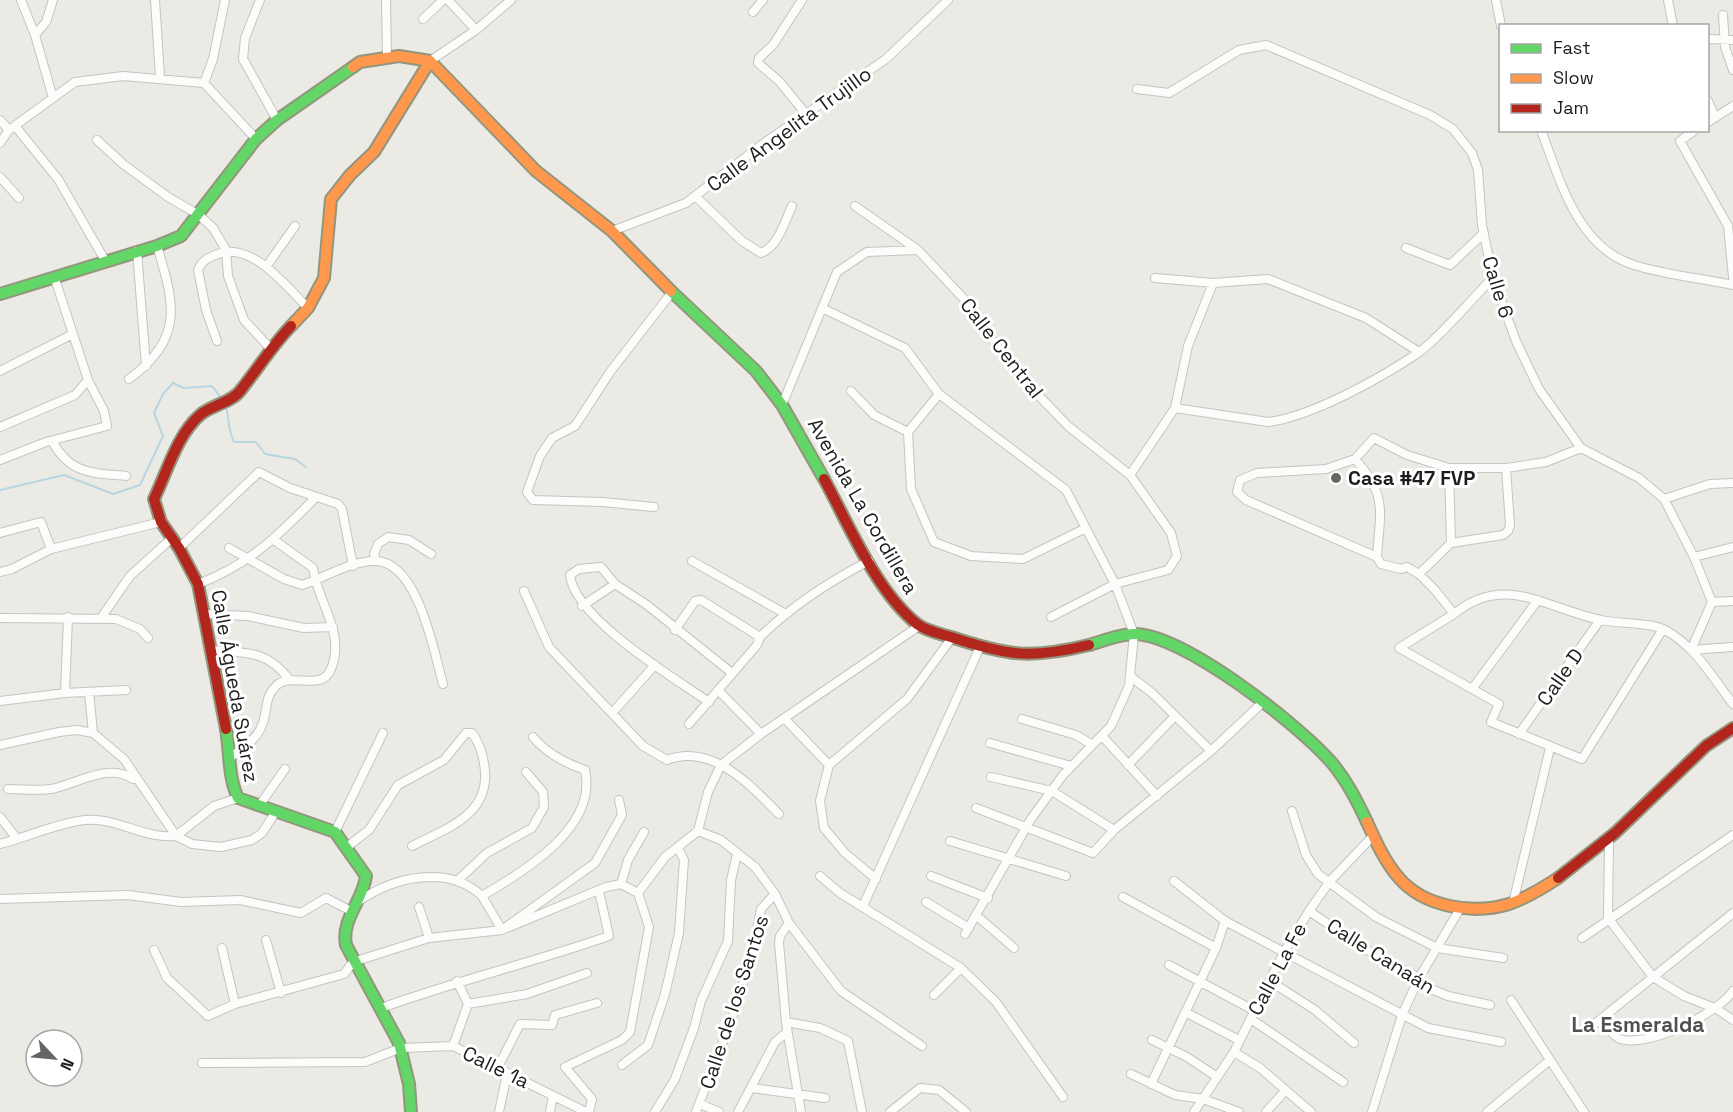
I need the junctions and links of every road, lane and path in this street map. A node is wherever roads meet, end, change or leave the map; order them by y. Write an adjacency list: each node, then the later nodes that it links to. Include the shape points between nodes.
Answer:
1 (21, 0): 21 (street)
2 (53, 0): 21 (street, via 46,22)
3 (155, 0): 27 (street)
4 (225, 0): 28 (street)
5 (260, 0): 36 (street, via 245,38 243,59)
6 (386, 0): 24 (street)
7 (443, 0): 17 (street)
8 (448, 0): 20 (street)
9 (511, 0): 20 (street)
10 (763, 0): 15 (street)
11 (802, 0): 33 (street, via 759,63)
12 (948, 0): 33 (street, Calle Angelita Trujillo, via 886,59)
13 (1496, 0): 18 (street)
14 (1668, 0): 19 (street)
15 (753, 12)
16 (1723, 15): 23 (street)
17 (423, 19)
18 (1501, 24)
19 (1673, 24)
20 (476, 30): 25 (street)
21 (35, 35): 30 (street)
22 (1709, 39): 23 (street)
23 (1729, 40): 26 (street)
24 (387, 58): 25 (main road); 36 (main road, via 360,62)
25 (430, 61): 53 (main road, Avenida La Cordillera, via 536,171); 70 (main road, Calle Águeda Suárez, via 374,152 331,199 324,278)
26 (1733, 70)
27 (160, 77): 28 (street); 30 (street, via 123,76 75,82)
28 (204, 83): 42 (street)
29 (1137, 89): 54 (street, Calle 6, via 1169,93 1239,50 1266,45 1454,129 1472,153 1478,170)
30 (53, 98): 38 (street)
31 (1709, 106): 34 (street)
32 (1733, 106): 34 (street)
33 (806, 114): 47 (street, Calle Angelita Trujillo)
34 (1715, 117): 37 (street)
35 (0, 120): 38 (street)
36 (278, 120): 42 (main road)
37 (1709, 121)
38 (12, 128): 45 (street); 60 (street, via 58,179)
39 (1542, 132): 67 (street, via 1569,201 1590,235 1633,265)
40 (1677, 132): 44 (street)
41 (1692, 132): 44 (street)
42 (256, 139): 51 (main road)
43 (97, 140): 51 (street, via 123,164)
44 (1680, 141): 62 (street, via 1728,225)
45 (0, 143)
46 (0, 177): 48 (street)
47 (695, 196): 49 (street, via 742,241 761,253 775,241); 53 (street, Calle Angelita Trujillo)
48 (19, 198)
49 (792, 206)
50 (855, 206): 58 (street, Calle Central)
51 (199, 215): 55 (main road, via 181,236); 57 (street, via 213,228)
52 (295, 226): 61 (street)
53 (612, 231): 68 (main road, Avenida La Cordillera)
54 (1484, 233): 56 (street, via 1450,265); 64 (street, Calle 6)
55 (157, 246): 59 (main road); 76 (street, via 168,280 171,322 167,338)
56 (1407, 248)
57 (226, 250): 61 (street, via 241,253); 73 (street, via 204,260 198,270); 74 (street, via 228,276 244,320)
58 (918, 250): 71 (street, via 867,252 837,272); 92 (street, Calle Central, via 964,299 1013,369 1068,426)
59 (137, 251): 60 (main road); 76 (street)
60 (106, 262): 65 (main road)
61 (266, 267): 70 (street)
62 (1733, 277)
63 (1155, 278): 66 (street)
64 (1493, 278): 75 (street); 87 (street, Calle 6, via 1539,389)
65 (55, 279): 69 (main road); 72 (street)
66 (1213, 283): 75 (street, via 1268,279 1366,318); 83 (street, via 1188,345)
67 (1733, 285)
68 (672, 292): 82 (main road, Avenida La Cordillera, via 756,371); 97 (street, via 610,372 575,426 552,438 540,456 527,492 533,500)
69 (0, 294)
70 (308, 308): 74 (main road, Calle Águeda Suárez)
71 (822, 308): 81 (street, via 905,348); 82 (street)
72 (73, 334): 77 (street); 79 (street)
73 (217, 341)
74 (270, 348): 98 (main road, Calle Águeda Suárez, via 231,400 202,413 185,433 154,499)
75 (1419, 352): 83 (street, via 1344,395 1283,420 1268,422)
76 (146, 366): 78 (street)
77 (0, 371)
78 (129, 379)
79 (88, 380): 84 (street, via 75,395); 86 (street, via 107,426)
80 (850, 391): 85 (street, via 874,414)
81 (939, 394): 85 (street); 99 (street, via 1065,490)
82 (782, 405): 114 (main road, Avenida La Cordillera)
83 (1175, 408): 92 (street)
84 (0, 427)
85 (908, 432): 99 (street, via 911,489 934,543 971,556 1023,559)
86 (52, 441): 89 (street); 93 (street, via 68,464 82,471)
87 (1581, 448): 91 (street, via 1546,462); 96 (street, Calle 6, via 1639,477)
88 (1355, 459): 90 (street, via 1374,438 1407,455); 109 (street, via 1372,478 1380,500); 109 (street, via 1326,469 1257,473 1240,480 1238,492 1246,500)
89 (0, 460)
90 (1449, 468): 91 (street); 103 (street)
91 (1506, 468): 103 (street, via 1508,531)
92 (1130, 475): 121 (street, Calle Central, via 1171,533 1178,556 1168,570)
93 (126, 476)
94 (1733, 483): 96 (street, via 1710,484)
95 (316, 497): 102 (street); 105 (street, via 259,472); 115 (street, via 342,509)
96 (1665, 499): 110 (street, Calle 6)
97 (654, 507)
98 (161, 522): 101 (main road, Calle Águeda Suárez); 107 (street)
99 (1084, 529): 121 (street)
100 (0, 533): 107 (street, via 41,522)
101 (172, 538): 105 (main road, Calle Águeda Suárez); 133 (street, via 130,576)
102 (274, 540): 111 (street); 118 (street, via 309,564)
103 (1450, 543): 117 (street)
104 (1733, 547): 110 (street)
105 (179, 548): 119 (main road, Calle Águeda Suárez)
106 (229, 548): 111 (street)
107 (51, 549): 116 (street)
108 (431, 554): 112 (street, via 409,540 388,537 378,544)
109 (1377, 557): 117 (street, via 1381,564 1407,567)
110 (1694, 557): 125 (street, Calle 6)
111 (250, 558): 118 (street, via 284,579 302,585); 119 (street)
112 (376, 561): 115 (street); 151 (street, via 390,564 404,575 424,618)
113 (692, 561): 127 (street)
114 (869, 561): 127 (street, via 830,581); 135 (main road, Avenida La Cordillera, via 895,601)
115 (353, 566): 118 (street, via 327,573)
116 (0, 572)
117 (1419, 574): 129 (street)
118 (315, 581): 136 (street)
119 (198, 584): 128 (main road, Calle Águeda Suárez)
120 (615, 584): 126 (street); 126 (street, via 598,566 579,569 570,575); 138 (street)
121 (1115, 584): 131 (street); 139 (street)
122 (524, 591): 161 (street, via 549,647)
123 (1538, 600): 129 (street, via 1508,594 1485,595); 134 (street); 152 (street)
124 (1733, 601): 125 (street)
125 (1712, 602): 146 (street)
126 (582, 606): 147 (street)
127 (784, 613): 140 (street)
128 (204, 614): 136 (street, via 248,616 304,628); 145 (main road, Calle Águeda Suárez)
129 (1454, 614): 152 (street, via 1400,648)
130 (68, 617): 132 (street); 133 (street); 156 (street)
131 (1051, 617)
132 (0, 618)
133 (101, 618): 141 (street, via 129,623)
134 (1600, 620): 137 (street); 170 (street, Calle D)
135 (920, 626): 142 (main road, Avenida La Cordillera); 164 (street)
136 (333, 627): 150 (street, via 336,656 329,673 318,680)
137 (1663, 629): 146 (street); 176 (street, via 1582,759)
138 (675, 630): 140 (street, via 694,601 701,600); 148 (street)
139 (1134, 634): 143 (main road, Avenida La Cordillera, via 1028,656); 149 (street); 159 (main road, Avenida La Cordillera, via 1146,634 1180,647 1227,675)
140 (760, 637): 148 (street)
141 (148, 638)
142 (951, 639): 143 (main road, Avenida La Cordillera); 180 (street, via 907,699)
143 (980, 647): 218 (street)
144 (1733, 647): 146 (street)
145 (212, 650): 150 (street, via 267,657); 178 (main road, Calle Águeda Suárez)
146 (1691, 650): 160 (street)
147 (655, 665): 158 (street); 161 (street)
148 (732, 673): 154 (street)
149 (1130, 676): 162 (street); 172 (street, via 1129,686)
150 (288, 678): 178 (street, via 269,694 263,725 255,738)
151 (443, 684)
152 (1472, 689): 170 (street, via 1499,704 1491,722)
153 (126, 690): 155 (street)
154 (718, 690): 158 (street); 169 (street)
155 (89, 692): 156 (street); 168 (street)
156 (65, 693): 157 (street)
157 (0, 701)
158 (709, 702): 165 (street)
159 (1262, 703): 177 (street); 205 (main road, Avenida La Cordillera, via 1311,742 1345,778)
160 (1733, 704)
161 (612, 713): 179 (street, via 660,758 701,755)
162 (1175, 716): 177 (street); 181 (street)
163 (1022, 719): 174 (street, via 1076,735)
164 (786, 720): 169 (street); 180 (street)
165 (689, 724)
166 (1733, 728): 207 (main road, Avenida La Cordillera, via 1706,746)
167 (383, 733): 201 (street)
168 (93, 734): 175 (street, via 77,730 59,732); 186 (street, via 124,759)
169 (761, 734): 179 (street)
170 (1519, 734): 176 (street)
171 (533, 737): 226 (street, via 565,763 585,770 589,787 574,825 523,872)
172 (1103, 737): 174 (street); 181 (street)
173 (990, 742): 182 (street)
174 (1092, 744): 182 (street)
175 (0, 745)
176 (1550, 748): 231 (street)
177 (1212, 751): 189 (street)
178 (231, 757): 190 (main road, Calle Águeda Suárez, via 232,785)
179 (722, 765): 196 (street); 200 (street, via 708,792)
180 (829, 765): 218 (street, via 820,801 824,828 845,853)
181 (1128, 765): 189 (street)
182 (1071, 766): 188 (street)
183 (285, 769): 192 (street)
184 (526, 772): 219 (street, via 543,792 544,807 532,828 487,853)
185 (992, 777): 188 (street)
186 (137, 782): 187 (street, via 126,774 116,773 50,789); 204 (street)
187 (8, 789)
188 (1052, 790): 198 (street); 199 (street)
189 (1157, 796): 199 (street)
190 (238, 798): 192 (main road, Calle Águeda Suárez); 204 (street, via 214,806)
191 (619, 800): 242 (street, via 622,815 595,863)
192 (259, 807): 195 (main road, Calle Águeda Suárez)
193 (976, 808): 198 (street)
194 (1292, 812): 221 (street, via 1306,855 1318,874)
195 (275, 813): 201 (main road, Calle Águeda Suárez); 204 (street, via 262,833 238,844 192,844)
196 (779, 814)
197 (0, 817): 206 (street)
198 (1026, 827): 199 (street, via 1093,853); 214 (street)
199 (1114, 830)
200 (698, 831): 212 (street); 213 (street, via 721,840)
201 (335, 832): 211 (main road)
202 (644, 832): 222 (street, via 628,860)
203 (1733, 835): 239 (street)
204 (176, 836): 206 (street, via 144,834 115,823 86,820)
205 (1373, 836): 221 (street, Calle La Fe); 235 (main road, Avenida La Cordillera, via 1382,856 1414,892 1431,902)
206 (17, 839): 209 (street)
207 (1609, 840): 231 (main road, Avenida La Cordillera, via 1540,889); 239 (street)
208 (950, 841): 214 (street)
209 (0, 844)
210 (412, 846): 211 (street, via 463,820 483,796 484,759 472,733 466,733 444,760 398,785 369,830)
211 (347, 847): 233 (main road, via 366,876 364,893)
212 (678, 848): 224 (street, via 665,857); 291 (street, via 684,860 679,933 665,994 645,1050)
213 (737, 854): 225 (street, via 756,867); 310 (street, via 731,880 728,941 701,1001 675,1079)
214 (1008, 860): 217 (street); 228 (street)
215 (820, 876): 232 (street)
216 (932, 876): 228 (street)
217 (1066, 876)
218 (876, 879): 232 (street)
219 (457, 881): 226 (street); 233 (street, via 436,877 410,879 378,888)
220 (1174, 881): 240 (street)
221 (1330, 881): 236 (street, Calle La Fe); 249 (street, via 1376,917)
222 (621, 884): 223 (street); 224 (street)
223 (599, 891): 242 (street); 260 (street, via 609,936)
224 (638, 893): 309 (street, via 650,927 630,1032 622,1040 565,1067 592,1099)
225 (775, 894): 241 (street); 305 (street, Calle de los Santos, via 762,909 753,952)
226 (482, 896): 242 (street)
227 (1123, 897): 248 (street)
228 (988, 898): 238 (street)
229 (0, 899): 233 (street, via 128,895 181,902 240,900 301,913 326,898)
230 (926, 902): 238 (street, via 967,931)
231 (1513, 903): 235 (main road, Avenida La Cordillera)
232 (863, 906): 255 (street)
233 (354, 907): 253 (main road, via 344,936)
234 (419, 907): 243 (street)
235 (1461, 907): 249 (street)
236 (1309, 911): 251 (street, Calle La Fe); 258 (street, Calle Canaán, via 1365,949)
237 (1733, 913): 257 (street)
238 (977, 916): 247 (street)
239 (1608, 918): 244 (street); 257 (street)
240 (1225, 921): 248 (street); 251 (street)
241 (789, 922): 277 (street, via 779,944); 285 (street, via 841,991)
242 (502, 930): 243 (street)
243 (429, 938): 253 (street)
244 (1582, 938)
245 (266, 940): 263 (street)
246 (222, 948): 267 (street)
247 (1014, 948)
248 (1216, 948): 259 (street)
249 (1437, 948): 252 (street); 258 (street)
250 (154, 950): 267 (street, via 167,978 208,1016)
251 (1284, 952): 261 (street, Calle La Fe); 274 (street)
252 (1503, 958)
253 (353, 962): 263 (street, via 344,975); 270 (main road)
254 (1169, 965): 259 (street)
255 (961, 968): 264 (street); 302 (street, via 996,1002)
256 (587, 973): 268 (street, via 527,994)
257 (1653, 977): 271 (street, via 1684,996); 275 (street)
258 (1419, 978): 269 (street, Calle Canaán, via 1426,987 1448,996); 274 (street)
259 (1200, 980): 272 (street); 273 (street)
260 (457, 981): 268 (street); 270 (street)
261 (1270, 981): 273 (street, Calle La Fe); 283 (street, via 1315,1010)
262 (1733, 991): 271 (street)
263 (281, 993): 267 (street)
264 (934, 995)
265 (1511, 1000): 289 (street)
266 (597, 1003): 292 (street, via 555,1015 552,1024 520,1024)
267 (235, 1004)
268 (468, 1005): 284 (street)
269 (1490, 1005)
270 (381, 1008): 286 (main road)
271 (1717, 1009): 275 (street, via 1661,1035 1629,1041 1617,1038); 276 (street)
272 (1185, 1012): 281 (street); 287 (street)
273 (1253, 1015): 281 (street, Calle La Fe); 296 (street)
274 (1402, 1015): 282 (street, via 1428,1028); 322 (street)
275 (1601, 1019): 278 (street)
276 (1733, 1020)
277 (786, 1022): 279 (street); 315 (street, via 820,1028 848,1041)
278 (1592, 1026)
279 (787, 1032): 298 (street, via 775,1042); 301 (street)
280 (1152, 1040): 287 (street)
281 (1239, 1040): 288 (street, Calle La Fe)
282 (1501, 1042)
283 (1354, 1043)
284 (453, 1046): 286 (street, Calle 1a); 292 (street, Calle 1a)
285 (922, 1046)
286 (401, 1048): 290 (street, Calle 1a, via 365,1062); 306 (main road, via 409,1079)
287 (1168, 1048): 295 (street); 297 (street)
288 (1234, 1052): 295 (street, Calle La Fe); 299 (street)
289 (1550, 1060): 323 (street); 324 (street)
290 (202, 1063)
291 (622, 1065)
292 (497, 1069): 293 (street, Calle 1a)
293 (507, 1074): 300 (street, Calle 1a); 307 (street)
294 (1131, 1074): 297 (street)
295 (1217, 1077): 304 (street, Calle La Fe)
296 (1343, 1082)
297 (1151, 1084): 304 (street, via 1174,1095)
298 (752, 1088): 301 (street); 313 (street)
299 (1286, 1090): 320 (street); 321 (street)
300 (553, 1096): 308 (street); 309 (street, Calle 1a)
301 (798, 1096): 303 (street); 314 (street)
302 (1063, 1097)
303 (825, 1098)
304 (1203, 1099): 318 (street, Calle La Fe); 319 (street)
305 (700, 1104): 311 (street, Calle de los Santos); 312 (street)
306 (411, 1112)
307 (499, 1112)
308 (550, 1112)
309 (587, 1112)
310 (655, 1112)
311 (696, 1112)
312 (719, 1112)
313 (738, 1112)
314 (801, 1112)
315 (862, 1112)
316 (890, 1112): 317 (street, via 920,1088 939,1090)
317 (966, 1112)
318 (1194, 1112)
319 (1239, 1112)
320 (1266, 1112)
321 (1311, 1112)
322 (1372, 1112)
323 (1487, 1112)
324 (1584, 1112)

